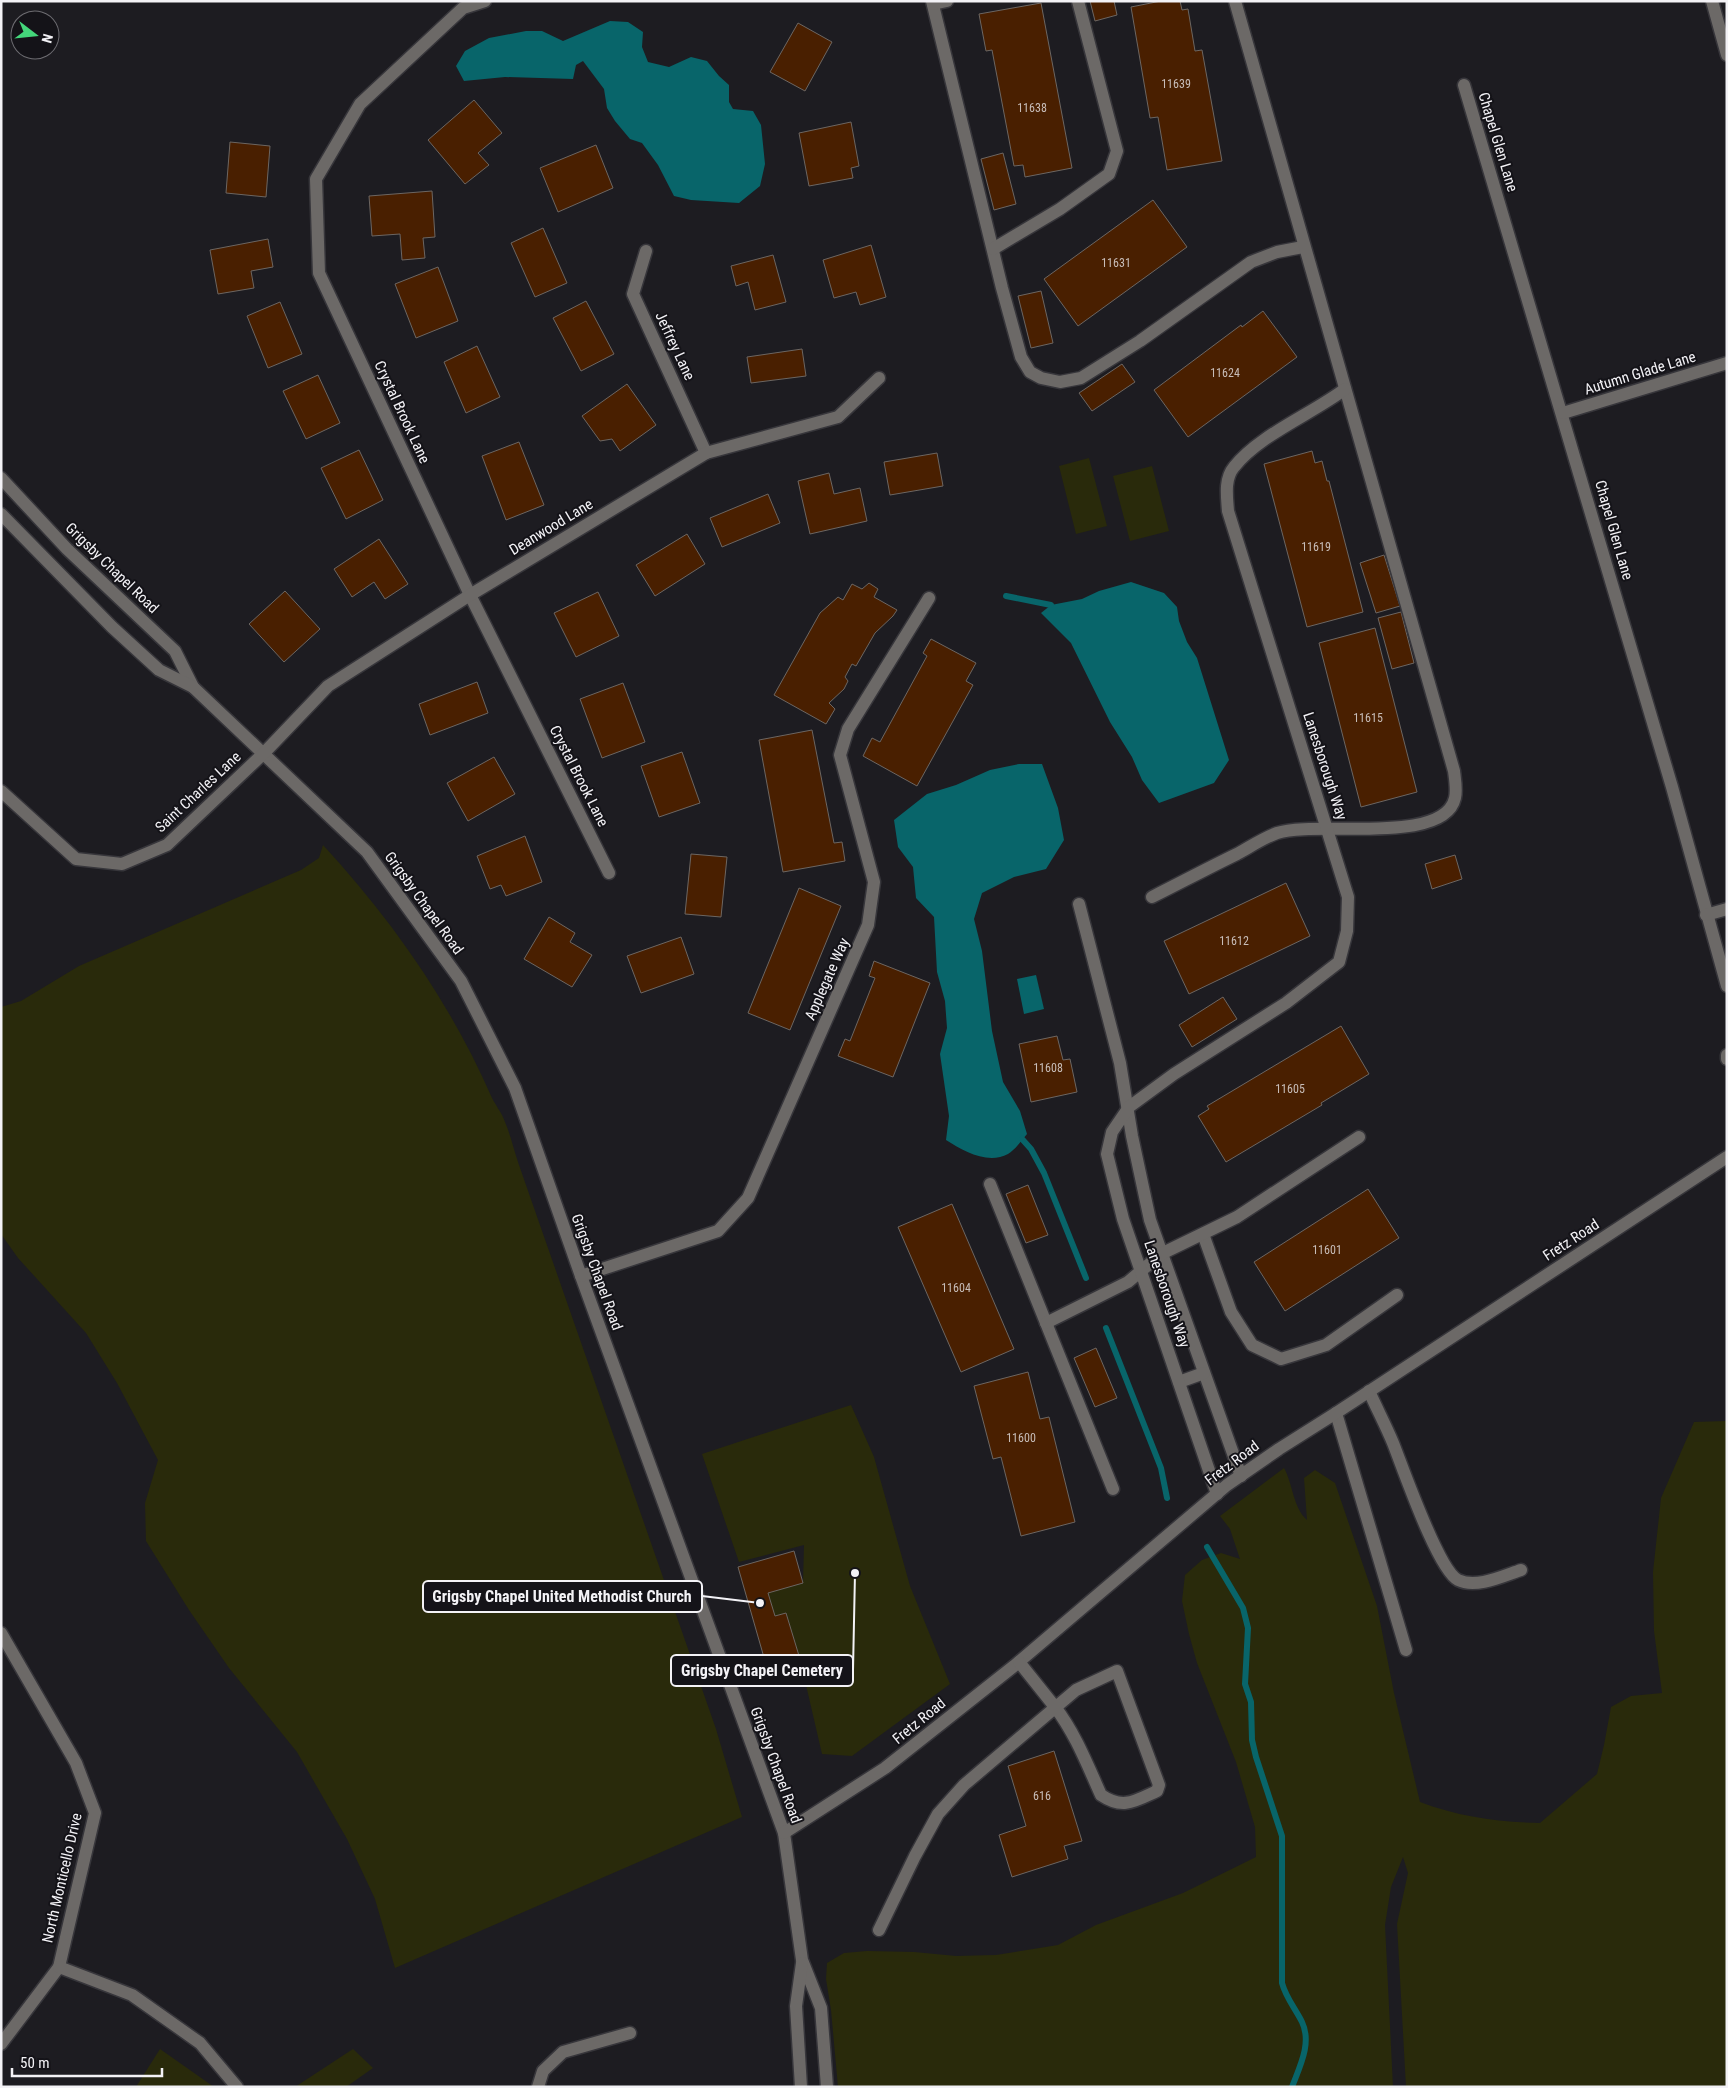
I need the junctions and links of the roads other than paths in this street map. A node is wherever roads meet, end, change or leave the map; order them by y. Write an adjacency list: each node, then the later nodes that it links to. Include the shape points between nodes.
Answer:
1 (486, 1): 19 (street, Crystal Brook Lane, via 462,8 360,104 316,179 319,273)
2 (947, 1): 6 (street)
3 (1078, 1): 10 (street, via 1117,151 1109,174 1060,209)
4 (1235, 1): 9 (street)
5 (1712, 1): 7 (street)
6 (933, 3): 10 (street)
7 (1727, 55)
8 (1464, 85): 15 (street, Chapel Glen Lane)
9 (1303, 247): 10 (street, via 1251,262 1140,341 1081,378 1060,382 1030,372 1021,357); 14 (street)
10 (992, 249)
11 (646, 251): 16 (street, Jeffrey Lane, via 633,294)
12 (1727, 364): 15 (street, Autumn Glade Lane)
13 (880, 378): 16 (street, Deanwood Lane, via 838,417)
14 (1345, 389): 24 (street, Lanesborough Way, via 1261,442 1234,467 1226,486 1228,512); 24 (street, via 1454,771 1455,799 1446,814 1422,825)
15 (1563, 413): 29 (street, Chapel Glen Lane)
16 (706, 453): 19 (street, Deanwood Lane)
17 (1, 478): 21 (street, Grigsby Chapel Road, via 67,549 175,650)
18 (1, 514): 21 (street, Grigsby Chapel Road, via 112,628 159,670)
19 (470, 595): 22 (street, Deanwood Lane, via 328,686); 25 (street, Crystal Brook Lane)
20 (929, 598): 40 (street, Applegate Way, via 848,729 840,755 874,882 868,925 748,1198 718,1231)
21 (193, 687): 22 (street, Grigsby Chapel Road)
22 (264, 753): 23 (street, Saint Charles Lane, via 167,845 122,864 76,859); 40 (street, Grigsby Chapel Road, via 367,852 461,981 515,1088)
23 (1, 791)
24 (1327, 828): 26 (street, via 1278,833); 33 (street, Lanesborough Way, via 1348,897 1347,931 1339,962 1286,1003)
25 (609, 874)
26 (1152, 897)
27 (1080, 904): 33 (street)
28 (1727, 909): 29 (street)
29 (1706, 915): 30 (street, Chapel Glen Lane)
30 (1726, 979)
31 (1727, 1055): 32 (street)
32 (1727, 1059)
33 (1129, 1107): 38 (street, Lanesborough Way, via 1150,1220); 39 (street, Lanesborough Way, via 1112,1132 1107,1154 1123,1219)
34 (1359, 1137): 37 (street, via 1237,1217)
35 (1727, 1157): 45 (street, Fretz Road)
36 (990, 1184): 42 (street)
37 (1203, 1234): 38 (street); 41 (street, via 1231,1312 1252,1345 1281,1359 1326,1345)
38 (1161, 1254): 39 (street); 43 (street, Lanesborough Way)
39 (1141, 1270): 42 (street, via 1128,1282); 44 (street, Lanesborough Way)
40 (581, 1276): 55 (street, Grigsby Chapel Road)
41 (1397, 1295)
42 (1046, 1323): 48 (street)
43 (1204, 1373): 44 (street); 47 (street, Lanesborough Way)
44 (1179, 1382): 49 (street, Lanesborough Way)
45 (1369, 1391): 46 (street, Fretz Road); 50 (street, via 1441,1558 1452,1575 1459,1581 1476,1584)
46 (1336, 1413): 47 (street, Fretz Road); 52 (street)
47 (1241, 1476): 49 (street, Fretz Road)
48 (1113, 1489)
49 (1217, 1494): 53 (street, Fretz Road)
50 (1521, 1570)
51 (1, 1633): 58 (street, North Monticello Drive, via 76,1763 95,1813)
52 (1406, 1650)
53 (1019, 1662): 54 (street); 55 (street, Fretz Road, via 886,1768)
54 (1055, 1707): 54 (street, via 1071,1729 1101,1795 1120,1804 1157,1791 1159,1785 1117,1671 1076,1690); 56 (street, via 964,1785 938,1814)
55 (784, 1833): 57 (street, Grigsby Chapel Road)
56 (879, 1930)
57 (802, 1960): 63 (street, Grigsby Chapel Road, via 796,2006); 64 (street, Grigsby Chapel Road, via 821,2008)
58 (59, 1967): 60 (street, North Monticello Drive); 61 (street, via 132,1995 200,2044)
59 (630, 2032): 62 (street, via 563,2052 543,2072)
60 (1, 2044)
61 (237, 2087)
62 (538, 2087)
63 (801, 2087)
64 (827, 2087)

